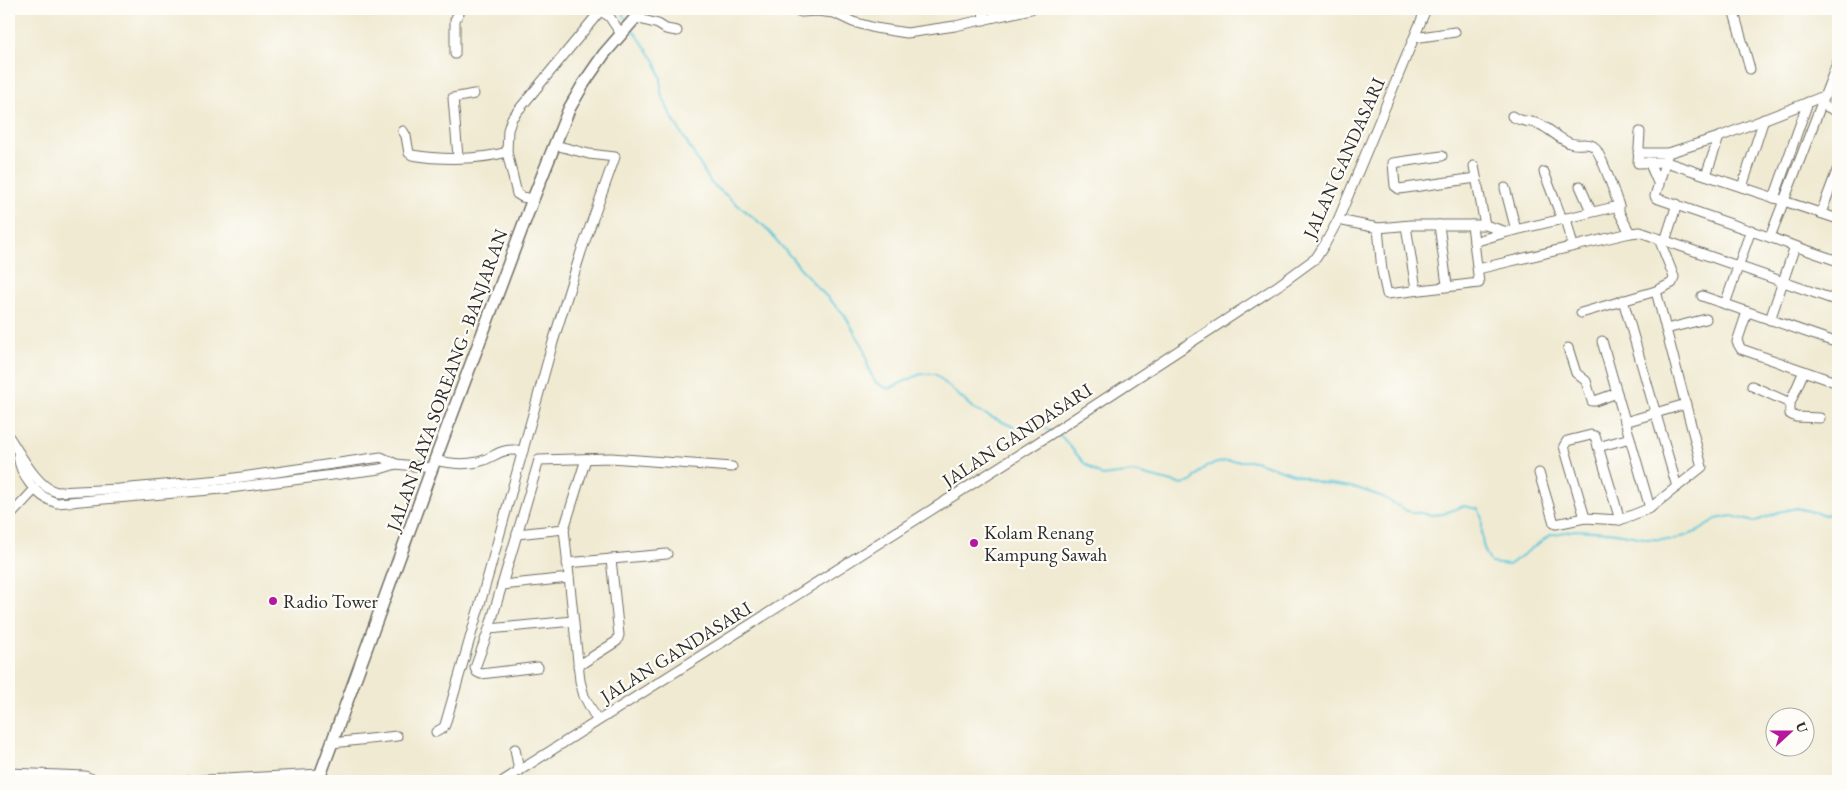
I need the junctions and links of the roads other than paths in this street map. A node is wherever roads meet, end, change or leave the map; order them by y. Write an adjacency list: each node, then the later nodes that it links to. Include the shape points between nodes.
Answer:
1 (461, 9): 14 (street, via 455,20)
2 (794, 9): 9 (street, via 834,13 853,22 900,33)
3 (983, 9): 9 (street)
4 (1031, 9): 9 (street)
5 (1426, 9): 13 (street, JALAN GANDASARI)
6 (1732, 9): 16 (street)
7 (599, 10): 11 (street); 27 (street, via 512,118 508,130)
8 (638, 15): 10 (street); 11 (main road, JALAN RAYA SOREANG - BANJARAN)
9 (984, 20)
10 (677, 31)
11 (623, 32): 26 (main road, JALAN RAYA SOREANG - BANJARAN, via 584,82)
12 (1456, 32): 13 (street)
13 (1414, 38): 51 (street, JALAN GANDASARI)
14 (455, 54)
15 (1838, 61): 18 (street)
16 (1750, 70)
17 (474, 94): 31 (street, via 453,98)
18 (1823, 100): 19 (street); 20 (street); 44 (street)
19 (1808, 102): 22 (street); 42 (street)
20 (1838, 112)
21 (1512, 116): 46 (street, via 1519,121 1541,125 1568,142 1593,146 1603,162)
22 (1764, 119): 25 (street); 40 (street)
23 (403, 131): 31 (street, via 410,154)
24 (1640, 132): 28 (street)
25 (1719, 137): 30 (street); 36 (street)
26 (554, 145): 43 (main road, JALAN RAYA SOREANG - BANJARAN); 97 (street, via 615,157 581,252)
27 (508, 152): 31 (street, via 490,157); 43 (street, via 517,194)
28 (1638, 153): 30 (street); 32 (street, via 1638,162)
29 (1442, 156): 37 (street, via 1394,163 1395,186 1398,189)
30 (1667, 157): 32 (street); 36 (street); 39 (street)
31 (458, 158)
32 (1649, 162): 39 (street)
33 (1474, 166): 37 (street)
34 (1544, 172): 49 (street)
35 (1838, 173): 48 (street)
36 (1706, 175): 40 (street)
37 (1476, 178): 54 (street)
38 (1580, 186): 47 (street)
39 (1659, 186): 45 (street, via 1656,198)
40 (1742, 187): 42 (street)
41 (1505, 188): 58 (street)
42 (1774, 198): 44 (street)
43 (533, 199): 100 (main road, JALAN RAYA SOREANG - BANJARAN)
44 (1784, 201): 48 (street); 60 (street)
45 (1677, 204): 57 (street); 61 (street)
46 (1618, 206): 47 (street); 59 (street)
47 (1591, 211): 49 (street)
48 (1821, 213): 50 (street)
49 (1564, 219): 58 (street); 63 (street)
50 (1838, 219)
51 (1338, 220): 56 (street); 124 (street, JALAN GANDASARI, via 1310,263 1279,285 1037,443)
52 (1439, 225): 53 (street); 55 (street); 69 (street)
53 (1472, 225): 54 (street); 62 (street)
54 (1484, 225): 58 (street)
55 (1406, 226): 56 (street); 70 (street)
56 (1378, 228): 70 (street, via 1386,293)
57 (1751, 230): 60 (street); 66 (street)
58 (1512, 231): 62 (street)
59 (1630, 232): 61 (street); 63 (street)
60 (1770, 237): 64 (street)
61 (1662, 240): 66 (street); 71 (street, via 1674,280)
62 (1474, 242): 67 (street)
63 (1573, 246): 67 (street)
64 (1795, 246): 65 (street); 68 (street)
65 (1838, 261)
66 (1738, 267): 68 (street); 75 (street)
67 (1478, 269): 69 (street, via 1480,281 1477,284)
68 (1783, 282): 74 (street); 79 (street)
69 (1447, 285): 70 (street)
70 (1416, 289)
71 (1656, 291): 73 (street); 80 (street)
72 (1702, 296): 75 (street)
73 (1624, 300): 77 (street); 90 (street)
74 (1838, 301)
75 (1726, 304): 76 (street)
76 (1747, 312): 79 (street); 84 (street, via 1737,342 1739,347)
77 (1581, 313)
78 (1706, 319): 80 (street)
79 (1770, 320): 82 (street)
80 (1666, 329): 89 (street)
81 (1602, 341): 87 (street)
82 (1838, 343)
83 (1568, 348): 87 (street, via 1576,372 1586,381 1592,401)
84 (1804, 372): 85 (street); 88 (street)
85 (1838, 383)
86 (1752, 386): 88 (street)
87 (1617, 393): 92 (street)
88 (1790, 403): 91 (street, via 1792,416)
89 (1686, 404): 90 (street); 106 (street, via 1702,465)
90 (1656, 413): 92 (street); 106 (street)
91 (1820, 418)
92 (1625, 422): 94 (street)
93 (9, 437): 96 (street)
94 (1630, 438): 95 (street); 109 (street)
95 (1598, 448): 111 (street, via 1591,435 1566,441 1564,446); 112 (street)
96 (19, 451): 107 (street, via 21,467); 108 (street, via 41,484 51,491)
97 (523, 451): 100 (street, via 500,451 479,462); 125 (street, via 445,725)
98 (586, 459): 101 (street); 113 (street); 114 (street, via 539,460)
99 (396, 464): 100 (street); 102 (street, via 381,457); 104 (street)
100 (434, 464): 127 (main road, JALAN RAYA SOREANG - BANJARAN)
101 (732, 467)
102 (304, 468): 104 (street); 105 (street)
103 (1539, 473): 111 (street, via 1554,523)
104 (306, 478): 105 (street)
105 (213, 485): 108 (street)
106 (1677, 487): 109 (street)
107 (35, 489): 108 (street, via 45,498 57,502); 110 (street)
108 (120, 493)
109 (1650, 508): 112 (street)
110 (9, 517)
111 (1585, 518): 112 (street)
112 (1620, 520)
113 (564, 530): 114 (street); 117 (street)
114 (517, 534): 119 (street)
115 (667, 554): 116 (street)
116 (611, 559): 117 (street); 122 (street, via 620,636)
117 (568, 563): 118 (street)
118 (569, 578): 119 (street); 120 (street)
119 (502, 585): 121 (street)
120 (573, 621): 121 (street); 122 (street)
121 (489, 629): 123 (street, via 475,668 477,672)
122 (578, 666): 124 (street, via 584,696)
123 (538, 667)
124 (598, 720): 129 (street, JALAN GANDASARI)
125 (436, 732)
126 (397, 736): 127 (street)
127 (332, 743): 131 (main road, JALAN RAYA SOREANG - BANJARAN)
128 (515, 749): 129 (street)
129 (519, 772): 135 (street, JALAN GANDASARI)
130 (9, 773): 132 (street)
131 (320, 778): 134 (street)
132 (85, 779): 133 (street)
133 (96, 781)
134 (188, 781)
135 (503, 781)

